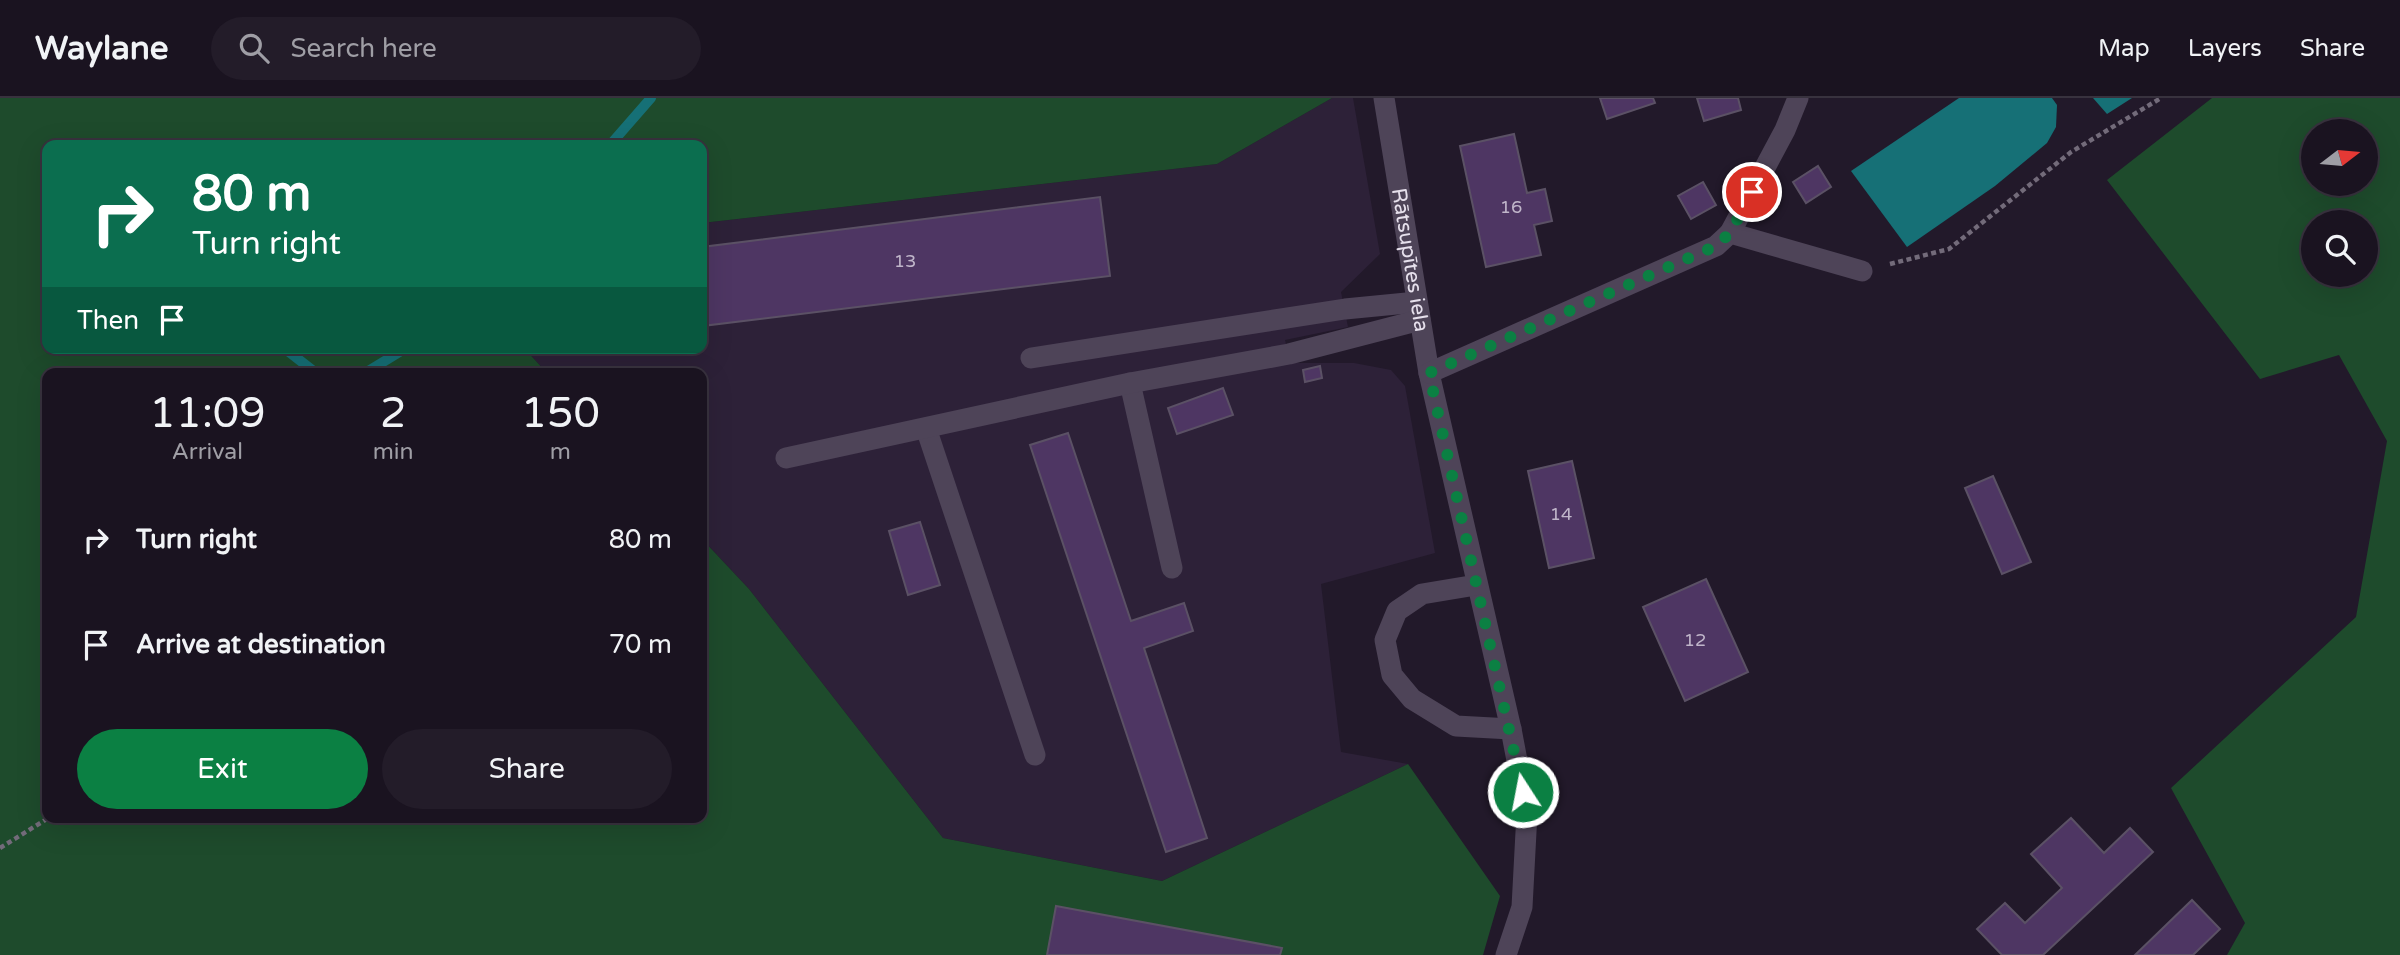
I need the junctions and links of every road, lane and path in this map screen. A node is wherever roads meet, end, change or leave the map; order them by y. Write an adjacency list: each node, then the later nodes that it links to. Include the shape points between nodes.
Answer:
1 (1384, 98): 6 (street, Rātsupītes iela)
2 (1798, 98): 4 (street)
3 (2161, 98): 5 (path, via 2071,152 1949,249)
4 (1730, 233): 5 (street); 8 (street, via 1716,246)
5 (1862, 271)
6 (1419, 311): 7 (street, via 1345,309); 8 (street, Rātsupītes iela); 9 (street, via 1289,354)
7 (1031, 358)
8 (1429, 373): 13 (street, Rātsupītes iela)
9 (1130, 383): 10 (street); 12 (street)
10 (926, 428): 11 (street); 15 (street)
11 (786, 458)
12 (1172, 568)
13 (1476, 585): 14 (street, Rātsupītes iela); 14 (street, via 1422,594 1397,611 1385,640 1392,675 1412,699 1456,726)
14 (1511, 729): 18 (street, Rātsupītes iela, via 1527,813 1522,907)
15 (1035, 755)
16 (42, 822): 17 (path)
17 (0, 848)
18 (1506, 955)

